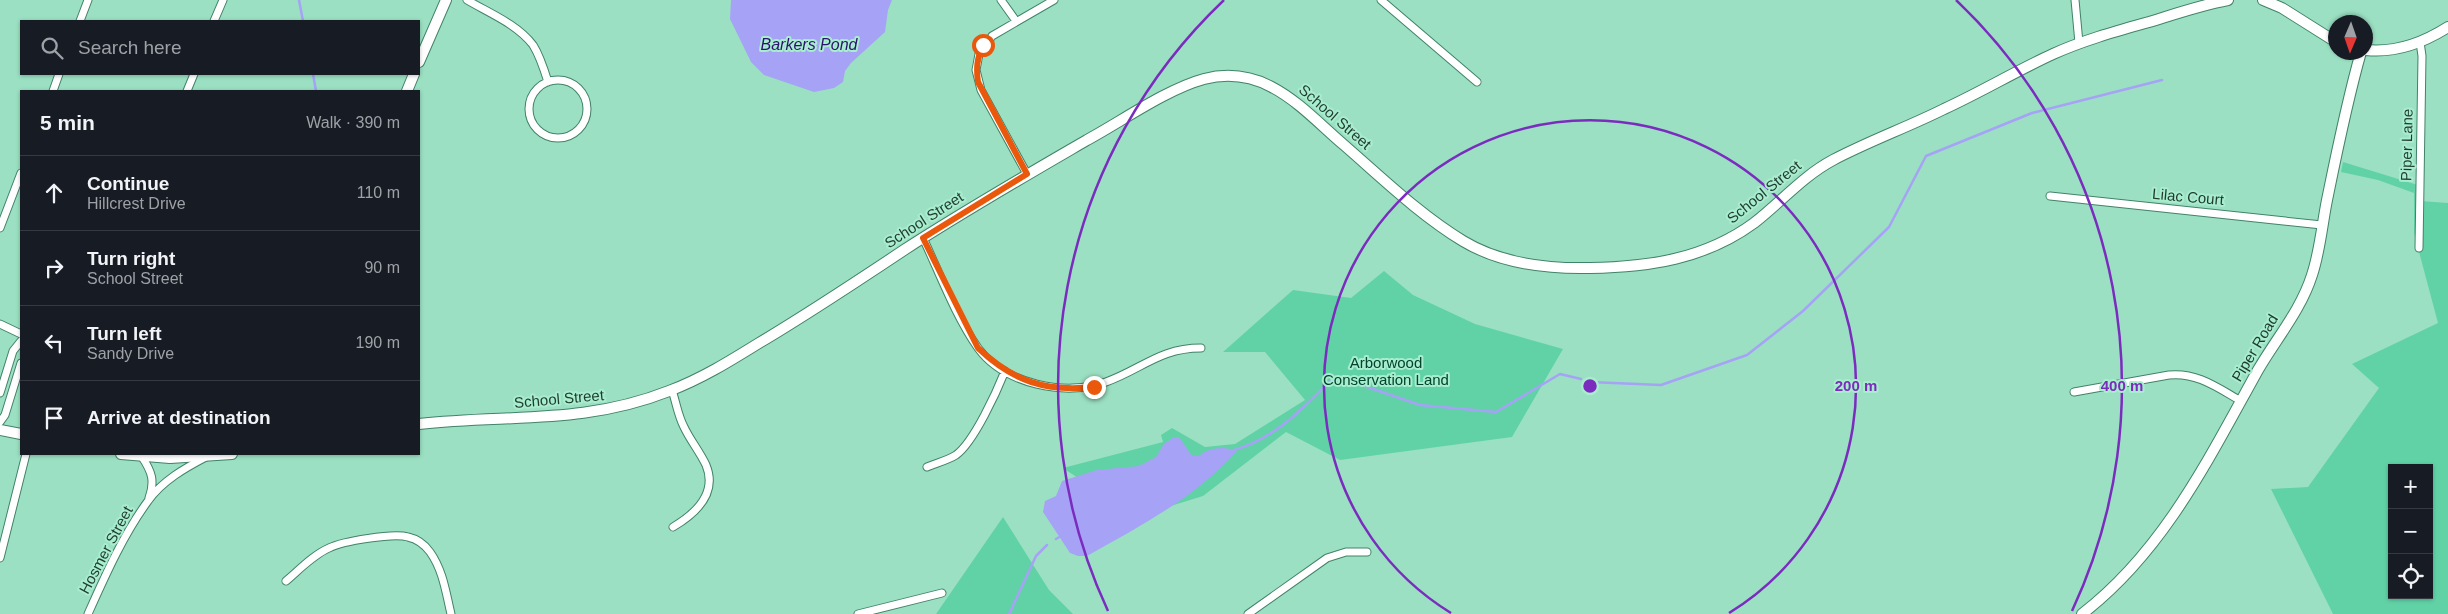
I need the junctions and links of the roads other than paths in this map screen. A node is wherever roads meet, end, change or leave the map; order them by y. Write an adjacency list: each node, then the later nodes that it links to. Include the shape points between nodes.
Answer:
1 (88, 0): 11 (street)
2 (223, 0): 12 (street)
3 (446, 0): 19 (street)
4 (467, 0): 24 (street, via 526,38 536,51)
5 (1001, 0): 13 (street)
6 (1054, 0): 13 (street)
7 (1380, 0): 25 (street)
8 (2075, 0): 17 (street)
9 (2228, 0): 17 (street, School Street)
10 (2263, 0): 15 (street, via 2286,10)
11 (80, 20)
12 (214, 20)
13 (1016, 21): 29 (street, via 983,45 976,70 981,90)
14 (2448, 27): 16 (street)
15 (2328, 37)
16 (2420, 42): 18 (street, via 2388,50); 35 (street, Piper Lane)
17 (2079, 43): 29 (street, School Street, via 1830,162 1718,246 1674,261 1558,268 1516,262 1481,251 1415,206 1292,98 1258,81 1244,78 1216,77 1192,83)
18 (2373, 50)
19 (420, 60)
20 (2359, 60): 32 (street, Piper Road)
21 (59, 75): 26 (street)
22 (194, 75): 27 (street)
23 (414, 75): 28 (street)
24 (548, 82): 24 (street, via 534,93 530,115 544,133 566,136 578,130 584,122 586,100 571,83)
25 (1476, 82)
26 (53, 90)
27 (187, 90)
28 (407, 90)
29 (1027, 174): 34 (street, School Street)
30 (20, 175): 33 (street)
31 (2050, 196): 32 (street, Lilac Court)
32 (2322, 226): 45 (street, Piper Road, via 2306,291)
33 (0, 228)
34 (923, 238): 41 (street, via 978,348); 42 (street, School Street, via 805,316 710,373)
35 (2419, 248)
36 (0, 324): 37 (street)
37 (20, 334)
38 (20, 342): 44 (street, via 13,351)
39 (1201, 348): 41 (street, via 1162,353 1094,387 1051,388 1030,383)
40 (20, 366): 46 (street)
41 (1006, 370): 55 (street, via 964,448 955,456)
42 (672, 390): 47 (street, School Street, via 627,406 581,415); 57 (street, via 683,425 709,474 706,498 700,507)
43 (2074, 392): 45 (street, via 2184,374 2204,380)
44 (0, 393)
45 (2241, 401): 67 (street, Piper Road, via 2156,540 2110,592)
46 (0, 422)
47 (420, 424)
48 (0, 430): 49 (street)
49 (20, 434)
50 (26, 455): 59 (street)
51 (129, 455): 53 (street)
52 (224, 455): 54 (street)
53 (142, 457): 54 (street); 56 (street, Hosmer Street, via 152,476 153,486)
54 (207, 457): 56 (street, Hosmer Street, via 180,471)
55 (928, 467)
56 (148, 500): 63 (street, Hosmer Street, via 114,557)
57 (673, 527)
58 (1367, 552): 66 (street, via 1346,552 1326,558)
59 (0, 558)
60 (286, 581): 64 (street, via 329,548 353,542 408,537 421,542 434,559 444,581)
61 (942, 594): 62 (street)
62 (877, 612): 65 (street)
63 (88, 614)
64 (451, 614)
65 (858, 614)
66 (1248, 614)
67 (2082, 614)

